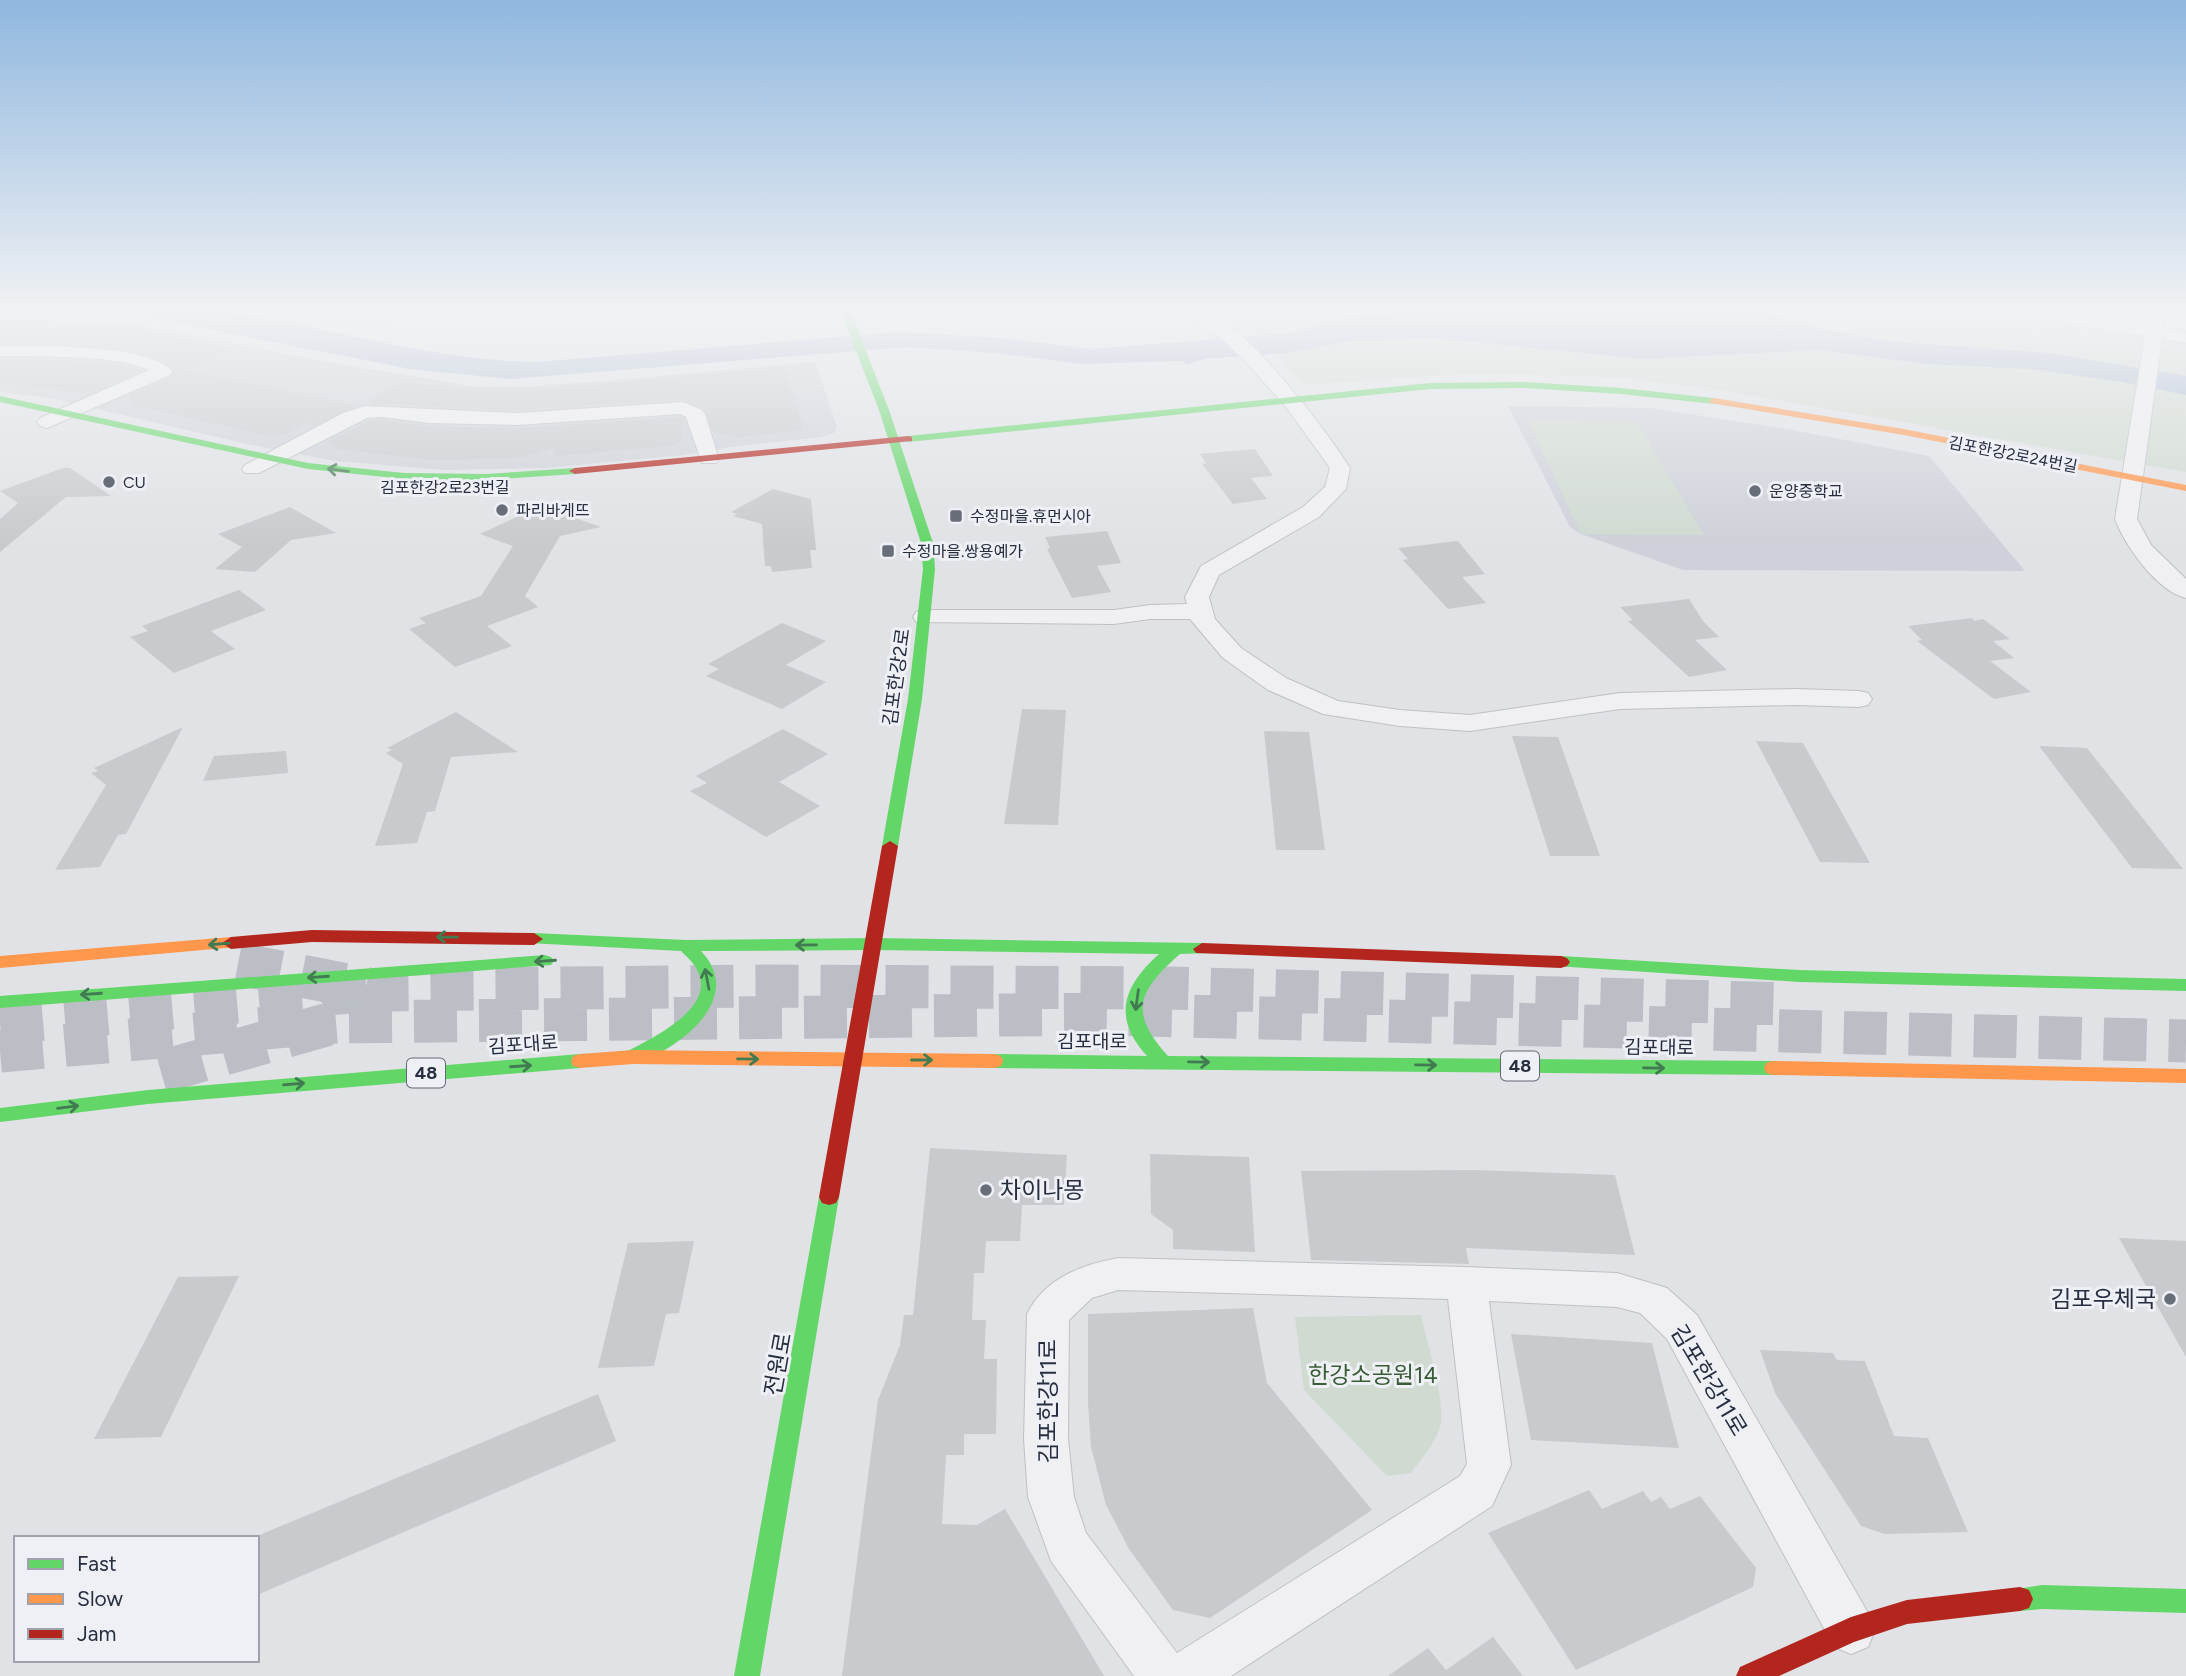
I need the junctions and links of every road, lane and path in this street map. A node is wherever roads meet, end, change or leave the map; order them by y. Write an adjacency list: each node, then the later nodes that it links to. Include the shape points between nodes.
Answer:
1 (126, 388): 10 (street)
2 (876, 388): 12 (street, 김포한강2로)
3 (1279, 388): 8 (street)
4 (1423, 388): 8 (street, 김포한강2로24번길)
5 (1607, 388): 16 (street, 김포한강2로24번길, via 1772,410)
6 (2145, 388): 16 (street)
7 (0, 399): 10 (street, 김포한강2로23번길)
8 (1293, 403): 12 (street, 김포한강2로24번길); 19 (street, via 1340,468 1335,489 1311,512 1209,571 1197,597)
9 (0, 411): 11 (street, 김포한강2로23번길)
10 (71, 412): 11 (street); 13 (street, 김포한강2로23번길)
11 (47, 422): 15 (street, 김포한강2로23번길)
12 (896, 445): 14 (street, 김포한강2로23번길); 15 (street, 김포한강2로23번길, via 573,484 497,488 363,486); 20 (street, 김포한강2로, via 927,543)
13 (272, 459): 14 (street, 김포한강2로23번길, one-way to 13, via 473,477 372,474); 14 (street, via 365,412 517,419 674,408 695,414); 15 (street)
14 (709, 459)
15 (252, 469)
16 (2130, 477): 17 (street, 김포한강2로24번길); 18 (street, via 2126,519 2130,532 2146,556)
17 (2186, 488)
18 (2186, 592)
19 (1201, 611): 20 (street, via 1114,617); 21 (street, via 1203,621 1231,653 1277,684 1332,708 1400,718 1470,723 1667,698)
20 (925, 617): 22 (street, 김포한강2로)
21 (1859, 699)
22 (874, 944): 23 (street, one-way to 23); 24 (street); 31 (street, 김포한강2로)
23 (686, 946): 25 (street); 27 (street, one-way to 27, via 577,939 312,936); 30 (street, one-way to 23, via 704,1009 709,990 707,970)
24 (1176, 948): 28 (street, via 1567,962 1799,976); 32 (street, one-way to 32, via 1143,977 1133,999 1137,1034)
25 (597, 958)
26 (555, 961): 29 (street, one-way to 29)
27 (0, 962)
28 (2186, 985)
29 (0, 1002)
30 (632, 1057): 31 (street, 김포대로 / 48, one-way to 31); 34 (street, 김포대로 / 48, one-way to 30, via 148,1097)
31 (854, 1060): 32 (street, 김포대로 / 48, one-way to 32); 38 (street, 전원로)
32 (1163, 1062): 33 (street, 김포대로 / 48, one-way to 33)
33 (2186, 1076)
34 (0, 1115)
35 (1466, 1283): 37 (street, 김포한강11로, via 1617,1290 1653,1300 1663,1309 1682,1327); 39 (street, 김포한강11로, via 1118,1273 1088,1279 1048,1314 1046,1438 1051,1497 1067,1545); 40 (street, via 1489,1454 1489,1465 1476,1491)
36 (2186, 1601): 37 (street, via 2042,1597 1907,1612)
37 (1851, 1630): 41 (street)
38 (747, 1676)
39 (1164, 1676)
40 (1186, 1676)
41 (1749, 1676)

